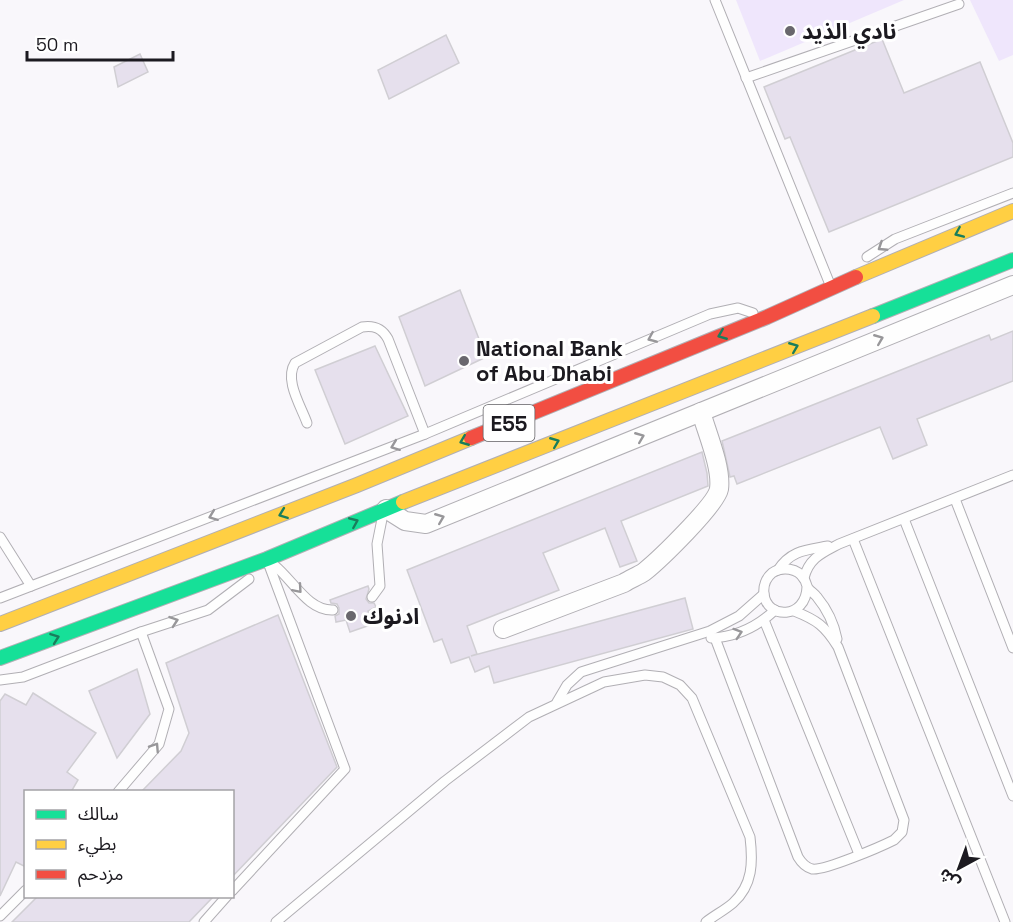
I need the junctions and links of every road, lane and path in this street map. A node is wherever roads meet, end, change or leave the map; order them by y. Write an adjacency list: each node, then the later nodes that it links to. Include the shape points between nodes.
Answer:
1 (715, 0): 3 (lane)
2 (959, 4): 3 (lane)
3 (746, 78): 8 (lane)
4 (1013, 193): 8 (lane, one-way to 8, via 885,244)
5 (1013, 211): 8 (highway, E55, one-way to 8)
6 (1013, 260): 15 (highway, E55, one-way to 6)
7 (1013, 285): 10 (street, one-way to 7)
8 (831, 287): 9 (highway, E55)
9 (767, 317): 12 (lane, one-way to 12, via 738,308 710,314); 31 (highway, E55, one-way to 31, via 357,485)
10 (700, 412): 15 (street, one-way to 10, via 405,521 426,524); 32 (street, via 719,478 718,492 711,504 642,574)
11 (307, 423): 12 (lane, via 291,379 295,363 370,326 384,332 388,339)
12 (425, 434): 23 (lane, one-way to 23)
13 (1013, 475): 14 (lane)
14 (954, 499): 16 (lane); 37 (lane)
15 (386, 509): 20 (highway, E55, one-way to 15); 25 (lane, via 377,544 380,586)
16 (904, 519): 18 (lane); 42 (lane)
17 (0, 537): 23 (lane)
18 (853, 539): 19 (lane); 51 (lane)
19 (839, 544): 21 (lane, via 796,552); 22 (lane, via 811,560)
20 (267, 560): 27 (lane, one-way to 27, via 310,603); 33 (lane, one-way to 20, via 208,610 238,589); 38 (highway, E55, one-way to 20); 44 (lane, via 345,769)
21 (778, 570): 22 (lane, via 797,571); 24 (lane, via 770,575)
22 (806, 583): 29 (lane, via 807,597); 36 (lane, via 825,608)
23 (31, 586): 26 (lane)
24 (764, 594): 28 (lane); 34 (lane, via 739,616)
25 (372, 597)
26 (0, 598)
27 (333, 610)
28 (774, 610): 29 (lane); 30 (lane)
29 (794, 611): 36 (lane, via 813,618 828,630)
30 (764, 620): 35 (lane, one-way to 30, via 736,634); 43 (lane)
31 (0, 624)
32 (503, 629)
33 (141, 632): 39 (lane, via 23,677); 41 (lane, one-way to 33, via 159,744 169,709)
34 (694, 636): 35 (lane); 40 (lane, via 589,668 574,677)
35 (715, 638): 43 (lane, via 801,863 819,869)
36 (838, 647): 43 (lane, via 904,820 902,832 894,840)
37 (1013, 648)
38 (0, 658)
39 (0, 680)
40 (557, 702): 49 (lane, via 530,717 445,781); 50 (lane, via 604,682 645,675 663,677 680,685 693,698 750,837 753,861 747,883 734,902)
41 (120, 790)
42 (1013, 796)
43 (859, 854)
44 (234, 889)
45 (24, 892): 47 (lane)
46 (226, 898): 48 (lane)
47 (0, 916)
48 (204, 922)
49 (276, 922)
50 (706, 922)
51 (1005, 922)

